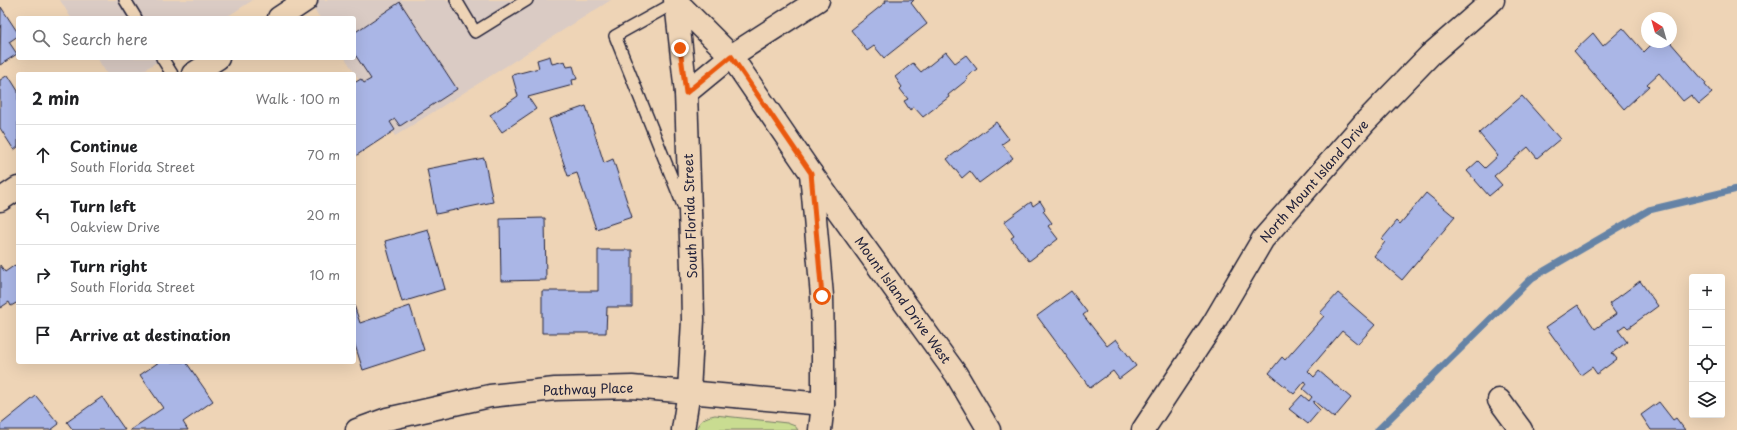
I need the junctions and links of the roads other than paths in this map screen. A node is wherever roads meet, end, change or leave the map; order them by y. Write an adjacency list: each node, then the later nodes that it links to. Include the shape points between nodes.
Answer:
1 (125, 0): 8 (lane)
2 (306, 0): 9 (street)
3 (456, 0): 4 (lane, via 475,32)
4 (527, 0)
5 (818, 0): 10 (street)
6 (1493, 0): 27 (street, North Mount Island Drive, via 1430,55 1370,116 1263,239 1212,324)
7 (675, 1): 10 (street); 15 (street, South Florida Street); 19 (lane, via 615,36)
8 (135, 16)
9 (282, 16)
10 (731, 56): 15 (street); 16 (street)
11 (163, 60): 13 (lane)
12 (215, 60): 14 (street)
13 (171, 72)
14 (196, 72)
15 (686, 93): 19 (street, South Florida Street)
16 (811, 173): 22 (street, via 822,296); 26 (street, Mount Island Drive West, via 956,374)
17 (16, 189): 18 (street)
18 (0, 200)
19 (690, 224): 20 (street, South Florida Street, via 693,320)
20 (689, 391): 22 (street, Pathway Place); 23 (street, Pathway Place, via 632,387 556,389 490,396 387,419); 24 (street, South Florida Street)
21 (1499, 400): 28 (street)
22 (823, 404): 25 (street)
23 (357, 430)
24 (683, 430)
25 (820, 430)
26 (989, 430)
27 (1143, 430)
28 (1521, 430)

